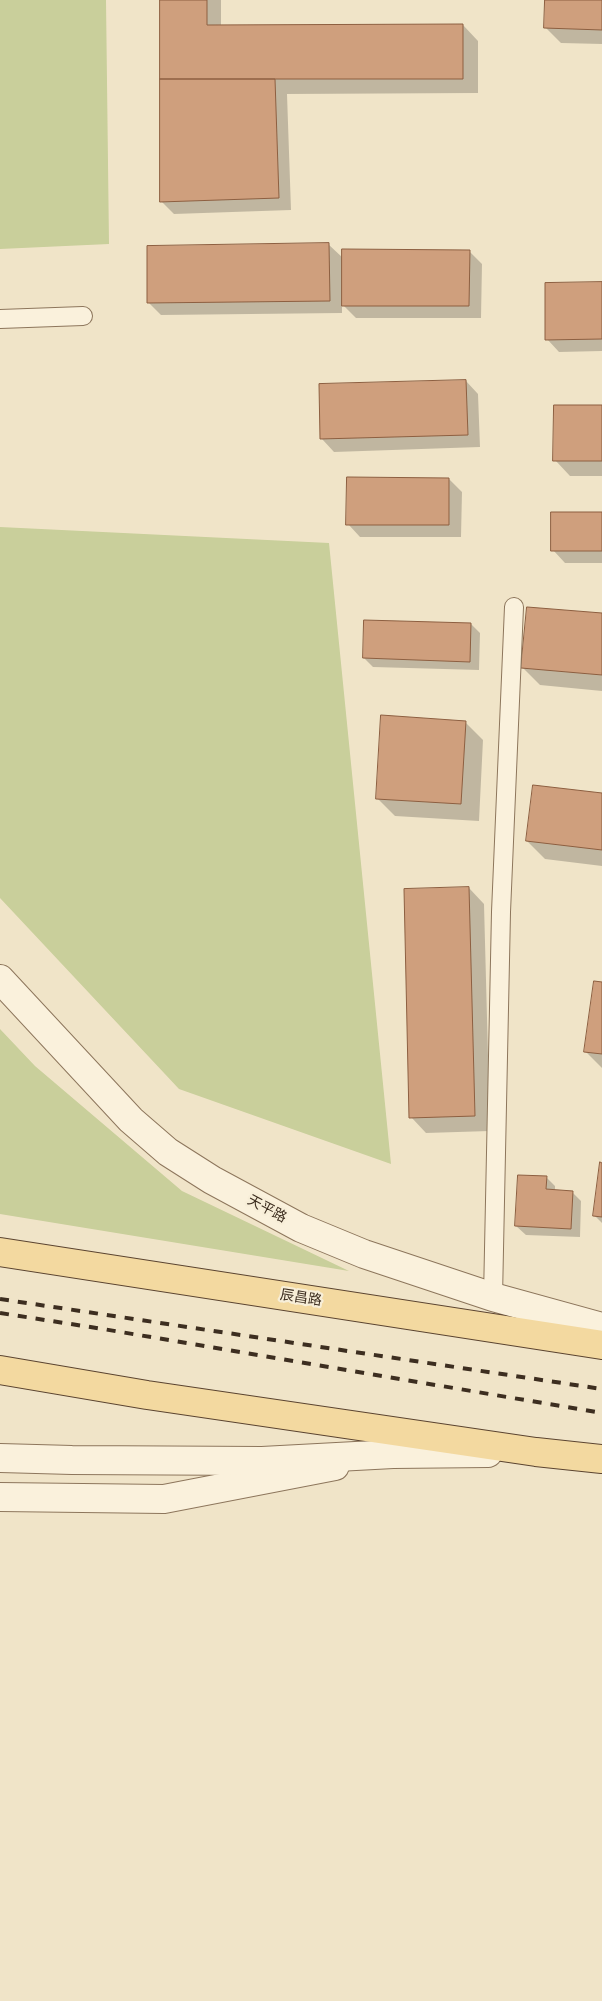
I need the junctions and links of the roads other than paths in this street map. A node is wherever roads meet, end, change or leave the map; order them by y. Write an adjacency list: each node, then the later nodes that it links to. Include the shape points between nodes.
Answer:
1 (83, 316): 2 (lane)
2 (0, 319)
3 (514, 607): 6 (lane, via 501,912)
4 (0, 979): 6 (street, 天平路, via 131,1120 168,1152 301,1228 373,1257)
5 (0, 1252): 8 (main road, 辰昌路)
6 (493, 1297): 7 (street, 天平路)
7 (602, 1327)
8 (602, 1345)
9 (0, 1370): 10 (main road)
10 (536, 1452): 11 (street); 13 (main road)
11 (393, 1454): 12 (street, via 262,1461); 14 (street, via 164,1499)
12 (0, 1458)
13 (602, 1459)
14 (0, 1497)

